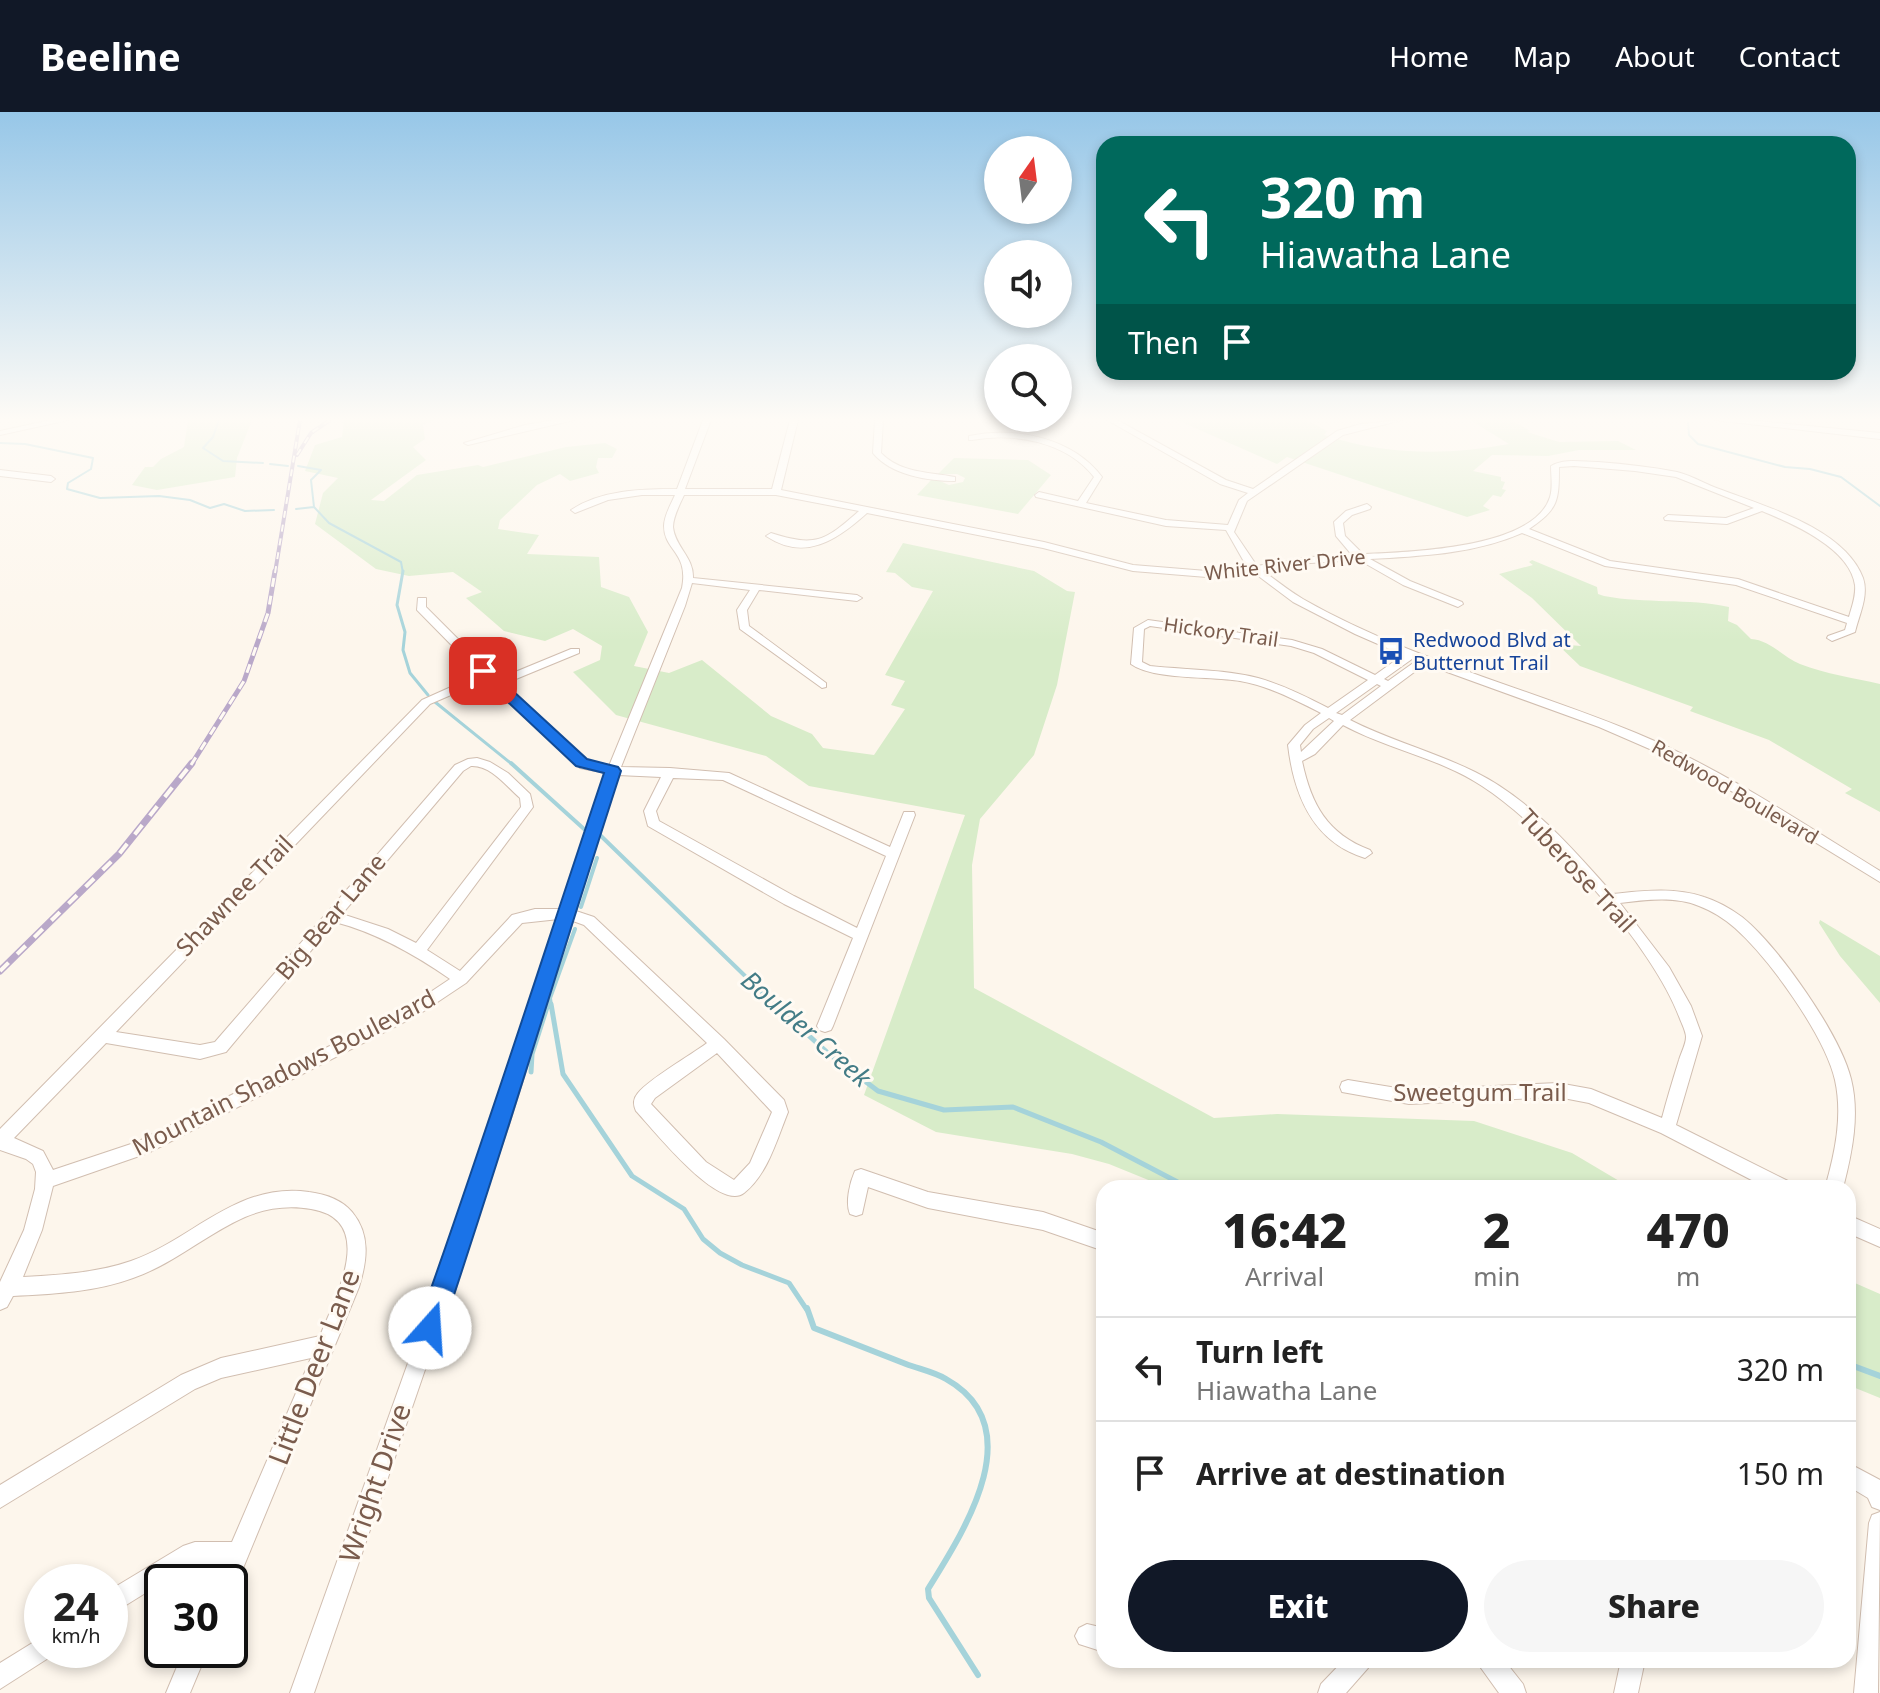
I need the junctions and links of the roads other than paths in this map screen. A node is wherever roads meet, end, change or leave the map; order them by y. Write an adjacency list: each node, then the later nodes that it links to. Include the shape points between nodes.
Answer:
1 (646, 494): 13 (street, White River Drive, via 618,496)
2 (679, 494): 20 (street, via 669,531 686,560)
3 (785, 494): 12 (street, White River Drive)
4 (1087, 494): 9 (street)
5 (1252, 494): 15 (street, via 1235,507)
6 (1554, 494): 16 (street, White River Drive, via 1550,506)
7 (1725, 494): 11 (street, White River Drive)
8 (1039, 495): 9 (street)
9 (1081, 503): 15 (street, via 1166,523)
10 (1367, 507): 18 (street, via 1339,519 1337,525)
11 (1762, 508): 14 (street, via 1727,521); 25 (street, via 1822,539 1852,566 1860,589)
12 (866, 509): 17 (street, via 820,544); 19 (street, White River Drive, via 1133,568 1219,575)
13 (575, 510)
14 (1668, 518)
15 (1230, 528): 19 (street, Redwood Boulevard, via 1241,557)
16 (1522, 530): 18 (street, White River Drive, via 1467,548); 25 (street, via 1608,564 1738,582)
17 (771, 536)
18 (1360, 557): 19 (street, White River Drive); 24 (street)
19 (1254, 570): 28 (street, Redwood Boulevard, via 1309,609)
20 (688, 580): 21 (street); 36 (street, Wright Drive)
21 (756, 587): 22 (street); 31 (street, via 742,610 744,627)
22 (857, 598)
23 (422, 600): 29 (street, via 423,611)
24 (1458, 604)
25 (1852, 621): 26 (street, via 1848,634)
26 (1832, 638)
27 (575, 651): 29 (street, Shawnee Trail)
28 (1418, 657): 30 (street); 32 (street); 41 (street, Redwood Boulevard, via 1674,755)
29 (492, 679): 36 (street, via 581,763); 49 (street, Shawnee Trail, via 426,702)
30 (1377, 679): 32 (street, Hickory Trail); 33 (street); 33 (street, Hickory Trail, via 1318,651 1270,638 1153,623 1139,628 1134,659 1141,666 1256,681)
31 (822, 685)
32 (1390, 686): 34 (street)
33 (1328, 714): 34 (street, Tuberose Trail); 35 (street, via 1294,745)
34 (1342, 721): 35 (street); 42 (street, Tuberose Trail, via 1490,785 1536,823)
35 (1298, 758): 39 (street, via 1323,824 1339,841)
36 (613, 771): 37 (street); 43 (street, Wright Drive)
37 (670, 772): 40 (street, via 725,776); 45 (street, via 650,811 653,823)
38 (909, 815): 40 (street)
39 (1365, 853)
40 (893, 854): 45 (street)
41 (1880, 877)
42 (1609, 899): 52 (street, Tuberose Trail, via 1659,965 1691,1022 1694,1036); 55 (street, via 1665,894 1697,900 1738,922 1760,946 1824,1033 1842,1076 1847,1141)
43 (565, 915): 47 (street, Mountain Shadows Boulevard, via 517,919); 50 (street, Mountain Shadows Boulevard, via 596,927); 77 (street, Wright Drive, via 500,1128)
44 (330, 916): 46 (street); 46 (street, Big Bear Lane, via 459,768 483,762 526,797 527,807); 49 (street, Big Bear Lane, via 220,1047 200,1052)
45 (861, 936): 48 (street)
46 (420, 949): 47 (street)
47 (461, 979): 56 (street, Mountain Shadows Boulevard, via 413,1011 142,1148)
48 (825, 1026)
49 (104, 1036): 53 (street, Shawnee Trail)
50 (718, 1044): 50 (street, Mountain Shadows Boulevard, via 780,1112 756,1168 737,1189 721,1185 642,1106 649,1093)
51 (1348, 1087): 52 (street, Sweetgum Trail, via 1409,1097 1558,1090 1613,1103)
52 (1667, 1128): 54 (street, Sweetgum Trail)
53 (0, 1142): 56 (street, via 35,1155 42,1162)
54 (1768, 1180)
55 (1836, 1180)
56 (45, 1181): 61 (street, via 32,1230)
57 (856, 1208): 60 (street, via 861,1177 928,1200 1043,1221)
58 (1856, 1228): 59 (street)
59 (1880, 1238)
60 (1096, 1239)
61 (4, 1293): 62 (street, Little Deer Lane, via 123,1273 152,1262 244,1208 308,1199 338,1210 354,1231 357,1245)
62 (326, 1345): 65 (street, via 221,1368 188,1382); 67 (street, Little Deer Lane)
63 (1856, 1479): 64 (street)
64 (1878, 1494)
65 (0, 1497)
66 (1880, 1523): 81 (street)
67 (238, 1553): 68 (street, Little Deer Lane); 69 (street, via 183,1557)
68 (233, 1564)
69 (128, 1592)
70 (24, 1661): 75 (street)
71 (188, 1668): 76 (street)
72 (1353, 1668): 78 (street)
73 (1495, 1668): 79 (street)
74 (1631, 1668): 80 (street)
75 (0, 1677)
76 (178, 1693)
77 (302, 1693)
78 (1330, 1693)
79 (1514, 1693)
80 (1626, 1693)
81 (1866, 1693)

